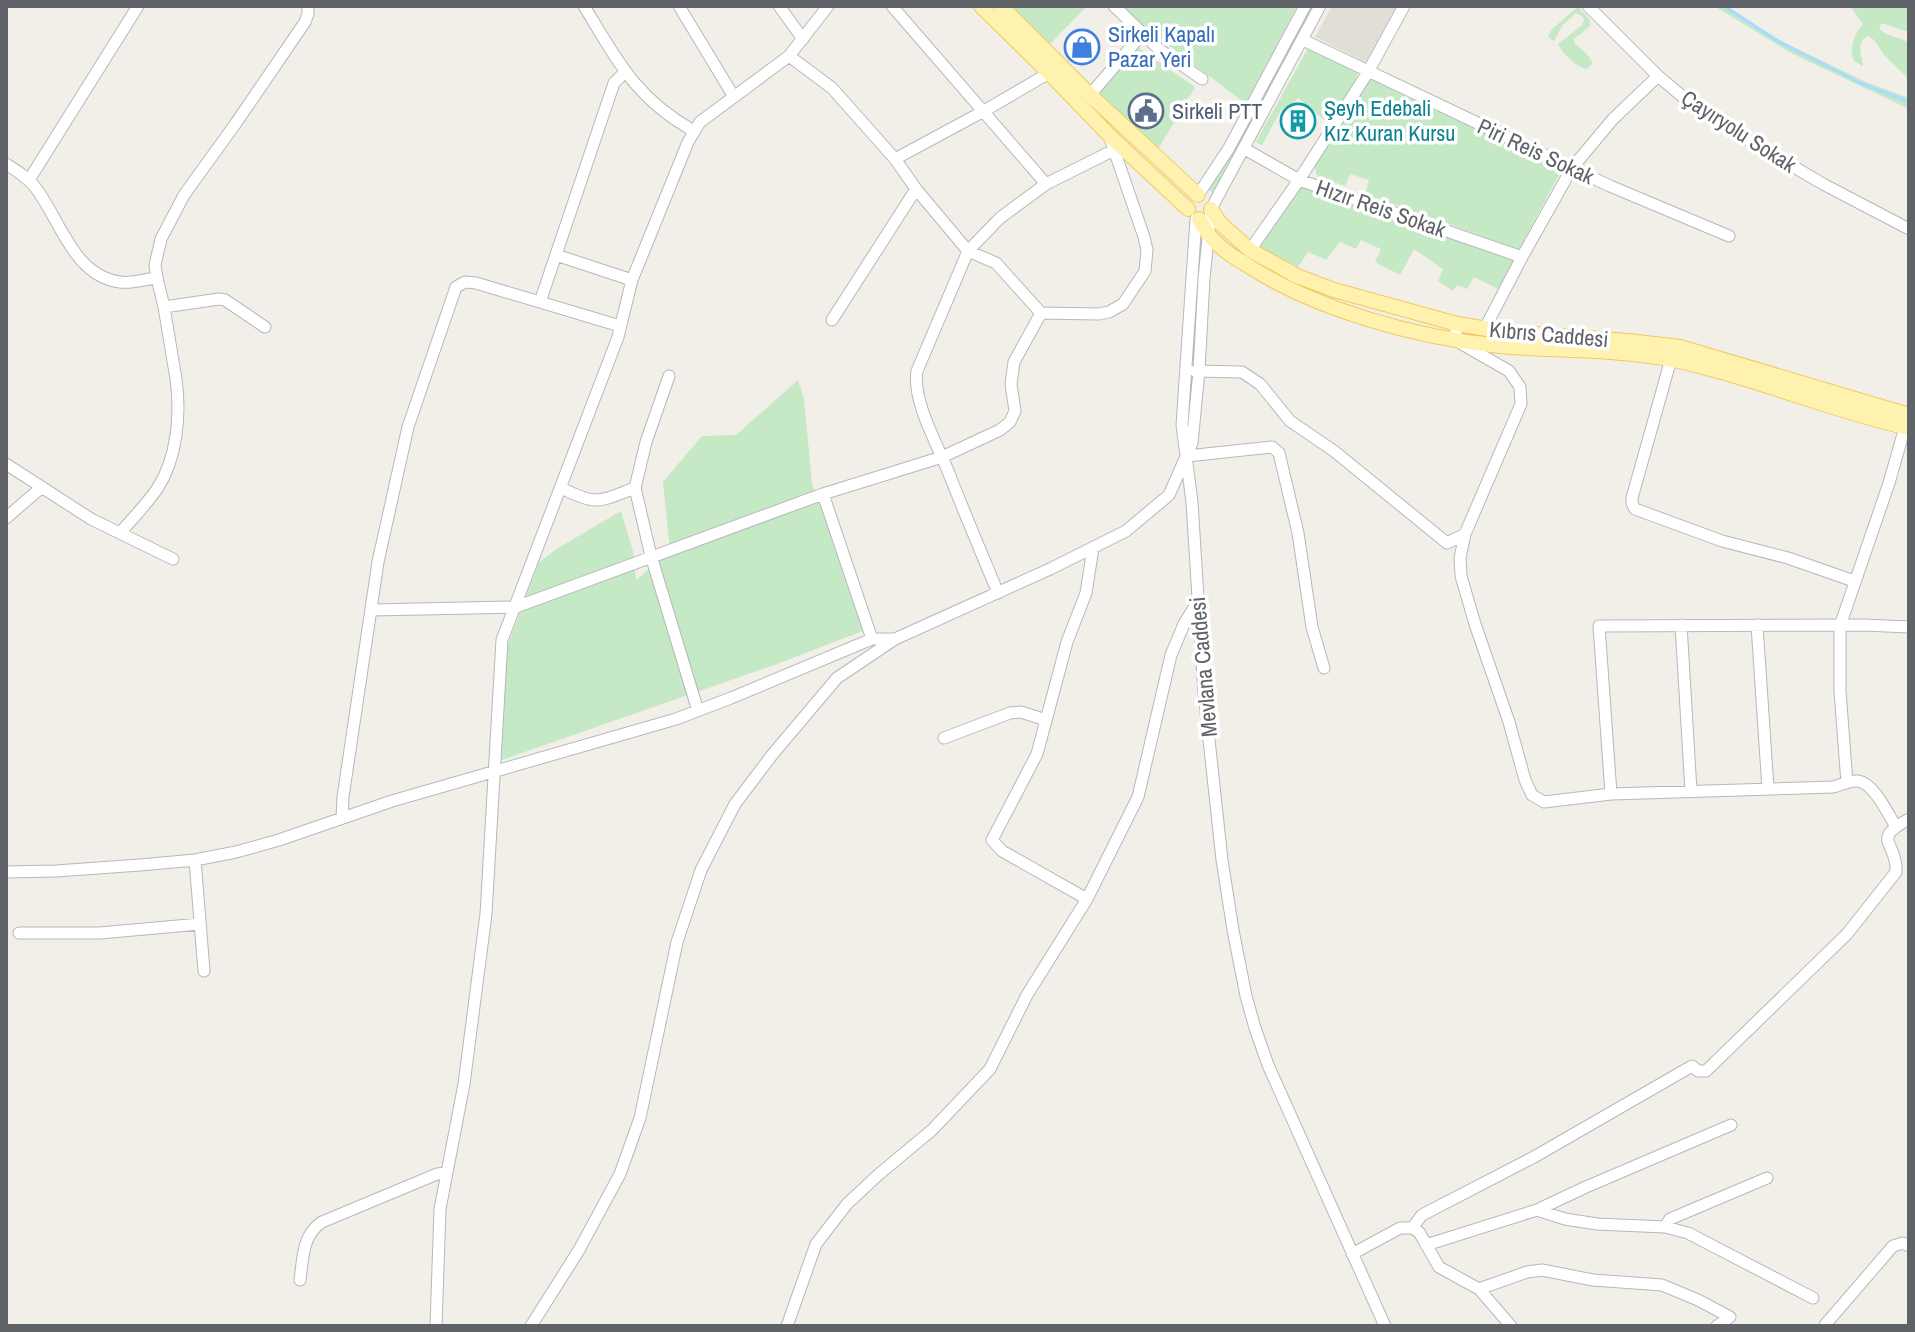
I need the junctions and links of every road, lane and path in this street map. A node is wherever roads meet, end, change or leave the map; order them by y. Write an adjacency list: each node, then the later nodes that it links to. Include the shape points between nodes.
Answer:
1 (138, 6): 33 (street)
2 (308, 6): 47 (street, via 305,22 165,228 157,252)
3 (584, 6): 19 (street)
4 (679, 6): 25 (street)
5 (779, 6): 16 (street)
6 (828, 6): 16 (street)
7 (892, 6): 26 (street)
8 (981, 6): 21 (main road)
9 (1001, 6): 24 (main road)
10 (1114, 6): 15 (street)
11 (1305, 6): 37 (street)
12 (1320, 6): 17 (street)
13 (1404, 6): 20 (street)
14 (1588, 6): 22 (street, Çayıryolu Sokak)
15 (1142, 34): 23 (street); 24 (street)
16 (803, 39): 18 (street)
17 (1303, 40): 20 (street, Piri Reis Sokak); 29 (street)
18 (789, 56): 25 (street); 30 (street, via 832,88)
19 (625, 72): 27 (street, via 654,104); 45 (street, via 614,83)
20 (1368, 72): 32 (street, Piri Reis Sokak); 34 (street)
21 (1049, 73): 26 (street); 28 (main road)
22 (1658, 76): 32 (street); 40 (street, Çayıryolu Sokak, via 1702,113)
23 (1202, 79)
24 (1090, 95): 37 (main road)
25 (734, 97): 27 (street)
26 (984, 111): 30 (street); 35 (street)
27 (694, 131): 48 (street)
28 (1112, 143): 35 (street); 39 (main road); 51 (street, via 1144,237 1145,271 1123,304 1109,312)
29 (1245, 149): 34 (street, Hızır Reis Sokak); 38 (street)
30 (895, 159): 36 (street)
31 (6, 164): 33 (street)
32 (1572, 168): 42 (street, Piri Reis Sokak); 46 (street)
33 (29, 180): 47 (street, via 81,260 103,278 123,283)
34 (1299, 180): 43 (street); 46 (street, Hızır Reis Sokak)
35 (1046, 184): 44 (street, via 1000,218)
36 (916, 189): 44 (street); 52 (street)
37 (1198, 195): 38 (main road, via 1208,199); 39 (main road, via 1189,202)
38 (1211, 209): 39 (main road, via 1208,215); 41 (street); 43 (main road, Kıbrıs Caddesi)
39 (1194, 216): 41 (main road); 58 (street)
40 (1909, 229)
41 (1209, 235): 56 (main road, via 1263,276 1315,301 1397,326); 58 (street)
42 (1729, 236)
43 (1250, 250): 56 (main road, Kıbrıs Caddesi, via 1315,284)
44 (968, 251): 51 (street, via 996,263); 62 (street, via 916,376)
45 (556, 255): 48 (street); 49 (street)
46 (1522, 257): 55 (street)
47 (157, 278): 50 (street)
48 (632, 280): 53 (street)
49 (540, 302): 53 (street); 78 (street, via 476,283 456,287 408,427)
50 (164, 307): 54 (street, via 225,300); 69 (street, via 178,395 170,462 157,489)
51 (1041, 313): 62 (street, via 1014,362 1015,411 1010,422)
52 (832, 320)
53 (620, 326): 65 (street)
54 (265, 327)
55 (1485, 328): 56 (main road, Kıbrıs Caddesi); 60 (main road, Kıbrıs Caddesi, via 1680,347)
56 (1456, 332): 57 (main road, via 1500,346); 70 (street, via 1509,371 1520,387 1521,404)
57 (1671, 359): 60 (main road); 74 (street, via 1632,498 1635,509)
58 (1193, 371): 61 (street, Mevlana Caddesi, via 1182,425); 70 (street, via 1242,372 1260,384 1290,421 1447,543)
59 (669, 376): 66 (street)
60 (1908, 423): 74 (street)
61 (1187, 456): 71 (street, via 1169,495 1126,531); 76 (street, Mevlana Caddesi); 85 (street, via 1272,447 1279,453)
62 (942, 457): 67 (street); 75 (street)
63 (6, 464): 64 (street)
64 (42, 487): 68 (street); 69 (street)
65 (561, 488): 66 (street, via 599,501); 77 (street)
66 (635, 488): 72 (street)
67 (823, 494): 72 (street); 83 (street)
68 (6, 518)
69 (120, 533): 73 (street)
70 (1465, 534): 93 (street, via 1461,576 1529,792 1544,802)
71 (1093, 548): 75 (street); 87 (street, via 1086,593)
72 (651, 556): 77 (street); 86 (street)
73 (173, 559)
74 (1854, 581): 81 (street)
75 (998, 593): 84 (street)
76 (1197, 602): 99 (street, via 1171,655 1138,797); 111 (street, Mevlana Caddesi, via 1222,860 1246,996 1268,1065)
77 (516, 607): 78 (street); 89 (street, via 502,640)
78 (371, 610): 94 (street)
79 (1681, 625): 80 (street); 92 (street); 93 (street, via 1599,626)
80 (1757, 625): 81 (street); 91 (street)
81 (1840, 626): 82 (street); 90 (street)
82 (1909, 627)
83 (872, 639): 84 (street); 86 (street)
84 (895, 639): 117 (street, via 837,678 772,755 721,830 677,942 640,1118 620,1174)
85 (1324, 668)
86 (698, 711): 89 (street)
87 (1046, 720): 88 (street, via 1010,713); 99 (street, via 1037,754 992,840 1002,851)
88 (944, 738)
89 (495, 772): 94 (street); 104 (street, via 486,914)
90 (1847, 783): 91 (street); 96 (street, via 1860,781 1870,787)
91 (1768, 789): 92 (street)
92 (1691, 791): 93 (street)
93 (1611, 794)
94 (342, 818): 97 (street)
95 (1909, 819): 96 (street)
96 (1896, 827): 108 (street, via 1887,842 1896,872 1847,934 1706,1071 1692,1066 1661,1082 1422,1215)
97 (195, 860): 98 (street); 100 (street)
98 (6, 872)
99 (1087, 899): 118 (street, via 1027,995 990,1069 932,1130 847,1204 816,1244)
100 (200, 924): 101 (street, via 100,933); 102 (street)
101 (19, 933)
102 (204, 971)
103 (1731, 1125): 106 (street)
104 (447, 1173): 112 (street, via 314,1227); 116 (street, via 440,1209)
105 (1767, 1178): 107 (street, via 1670,1219)
106 (1537, 1210): 107 (street, via 1597,1224); 109 (street)
107 (1665, 1227): 114 (street, via 1699,1237)
108 (1412, 1228): 109 (street); 111 (street, via 1400,1228)
109 (1426, 1245): 113 (street, via 1439,1267)
110 (1909, 1246): 115 (street, via 1893,1246)
111 (1352, 1254): 119 (street, Mevlana Caddesi)
112 (300, 1280)
113 (1479, 1289): 120 (street); 121 (street, via 1542,1270 1651,1283 1676,1289 1730,1317)
114 (1813, 1298)
115 (1825, 1325)
116 (436, 1326)
117 (531, 1326)
118 (787, 1326)
119 (1385, 1326)
120 (1511, 1326)
121 (1717, 1326)

